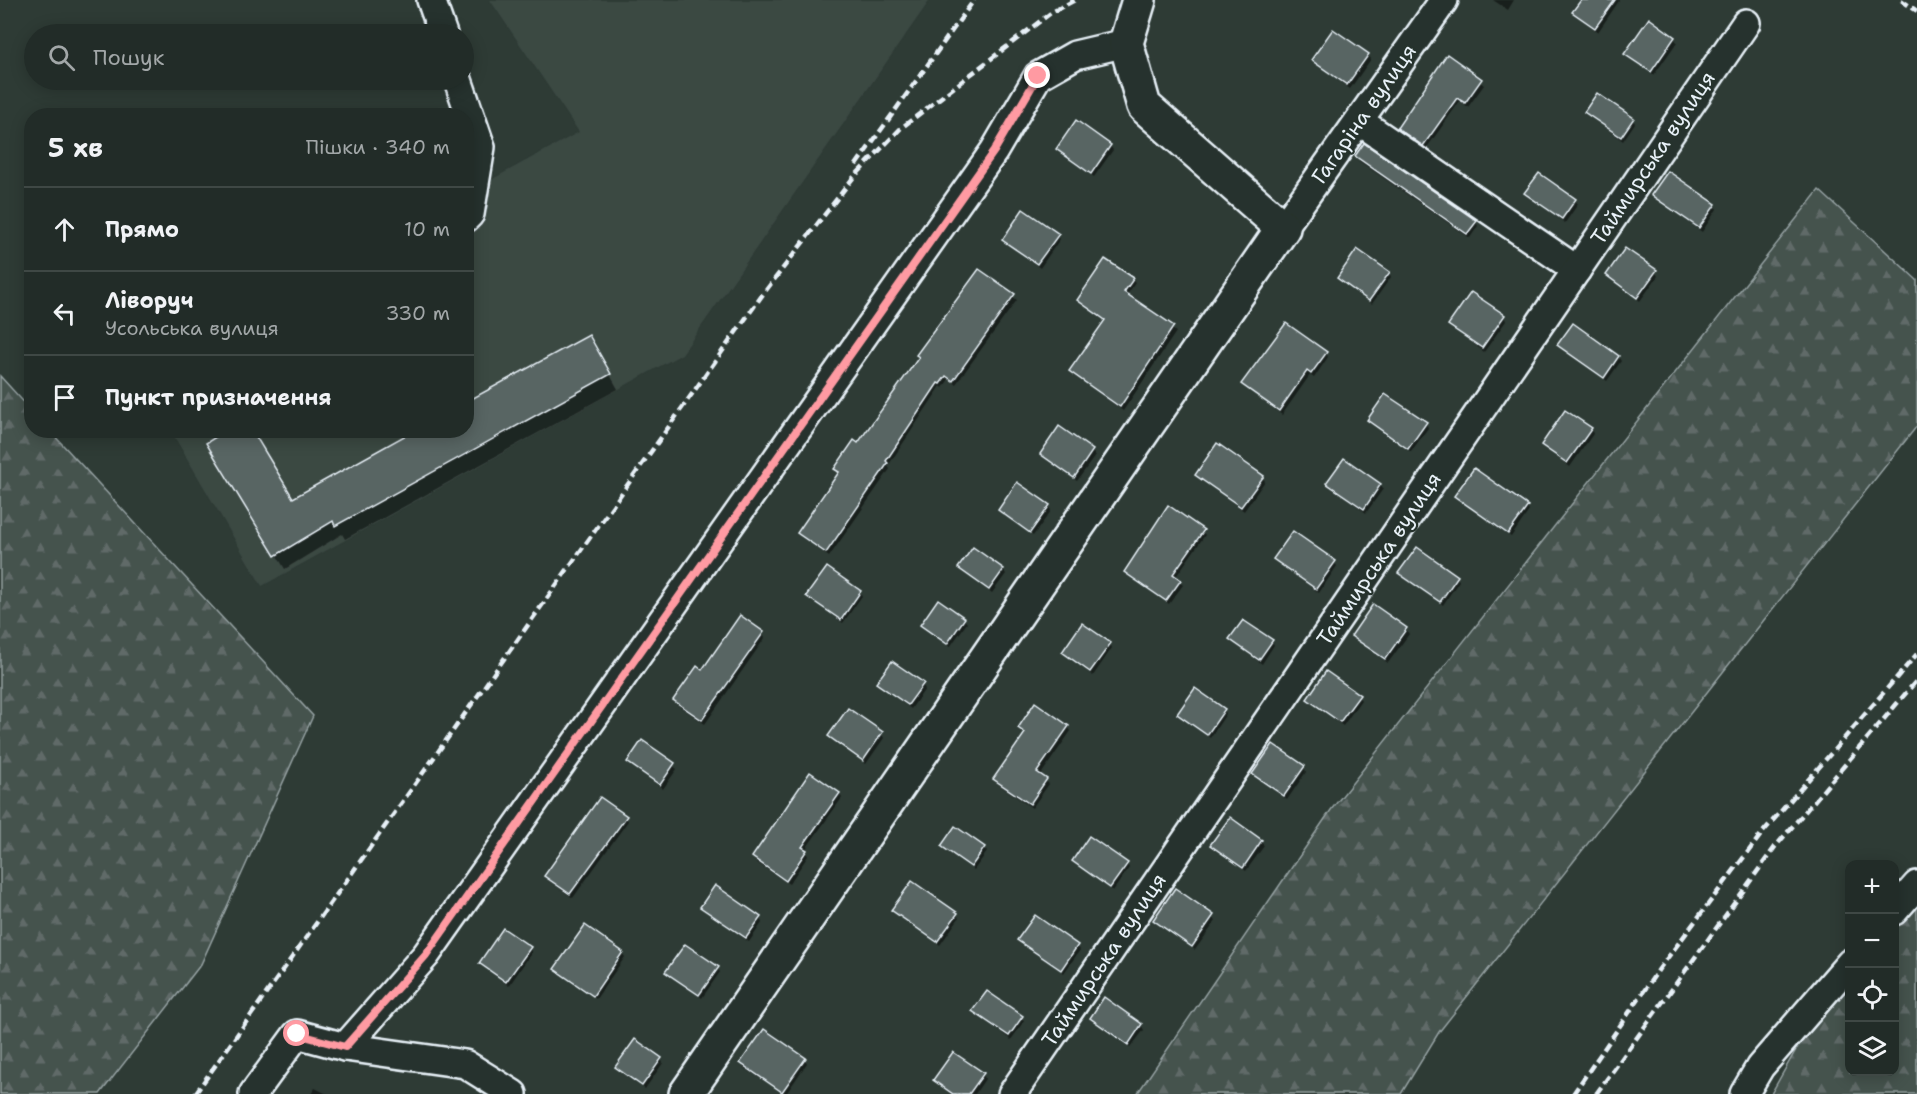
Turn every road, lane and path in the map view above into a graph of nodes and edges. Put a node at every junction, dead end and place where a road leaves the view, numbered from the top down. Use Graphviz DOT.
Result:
graph roads {
  1 [pos="431,0"];
  2 [pos="1139,0"];
  3 [pos="1444,0"];
  4 [pos="1746,23"];
  5 [pos="439,24"];
  6 [pos="1126,43"];
  7 [pos="461,90"];
  8 [pos="468,108"];
  9 [pos="1359,121"];
  10 [pos="474,127"];
  11 [pos="474,190"];
  12 [pos="1283,228"];
  13 [pos="1577,270"];
  14 [pos="1917,885"];
  15 [pos="1899,905"];
  16 [pos="1846,968"];
  17 [pos="345,1047"];
  18 [pos="253,1094"];
  19 [pos="513,1094"];
  20 [pos="686,1094"];
  21 [pos="1012,1094"];
  22 [pos="1744,1094"];
  1 -- 5 [label="street"];
  2 -- 6 [label="main road"];
  3 -- 9 [label="street, Гагаріна вулиця"];
  4 -- 13 [label="street, Таймирська вулиця"];
  6 -- 12 [label="main road"];
  6 -- 17 [label="street"];
  7 -- 8 [label="street"];
  9 -- 12 [label="street, Гагаріна вулиця"];
  9 -- 13 [label="street"];
  10 -- 11 [label="street"];
  12 -- 20 [label="main road"];
  13 -- 21 [label="street, Таймирська вулиця"];
  14 -- 15 [label="street"];
  16 -- 22 [label="street"];
  17 -- 18 [label="street"];
  17 -- 19 [label="street"];
}
